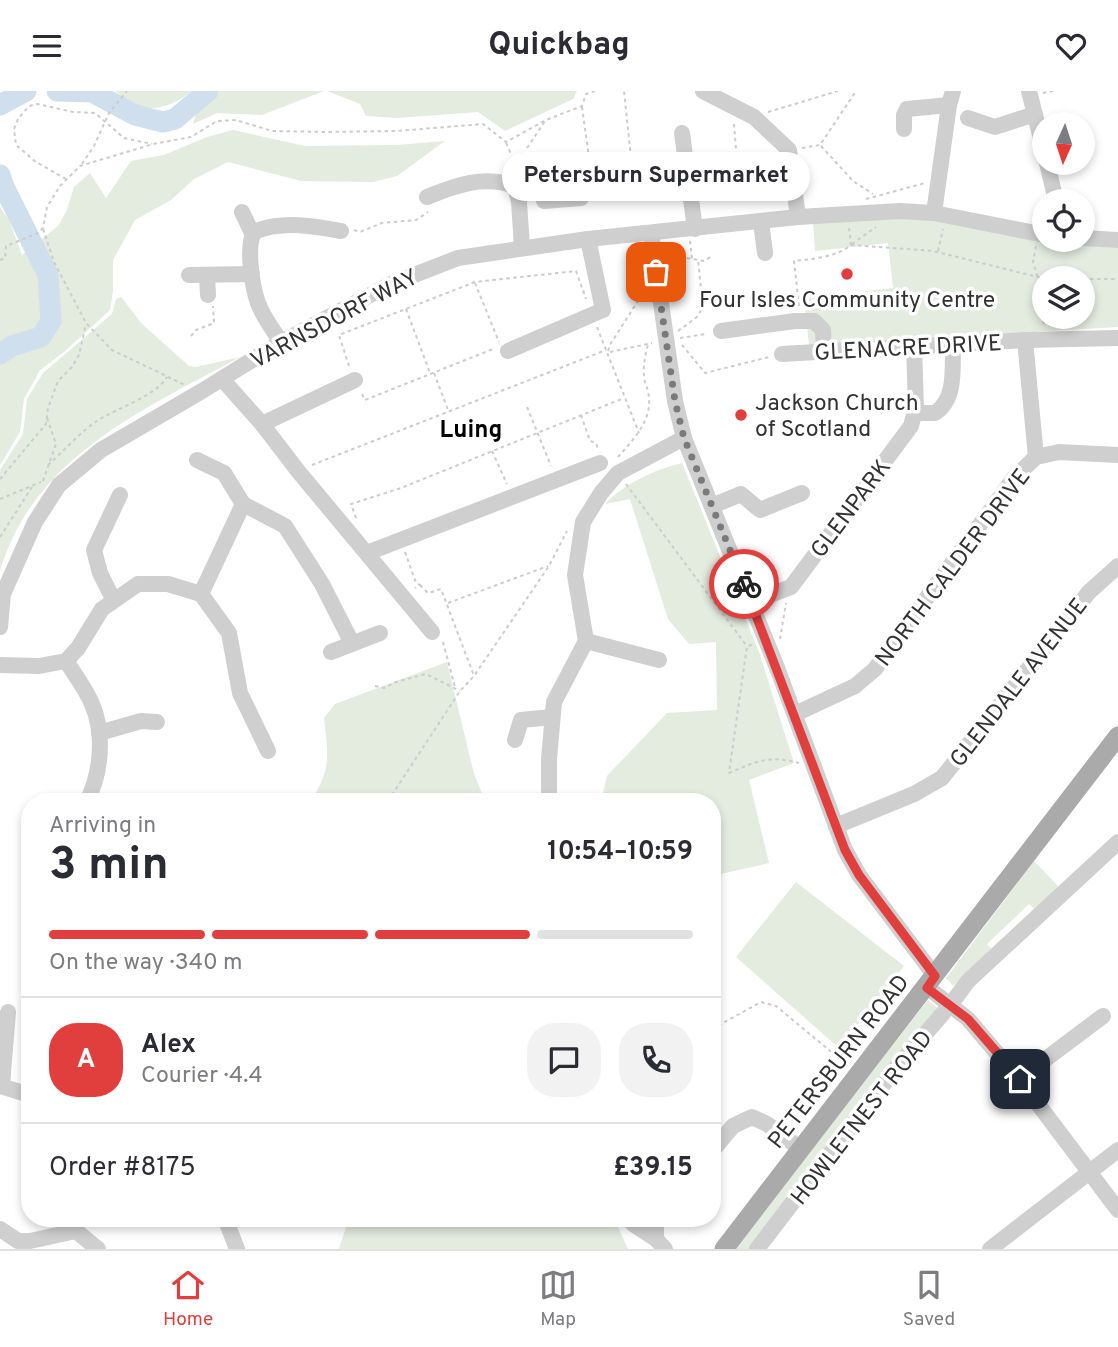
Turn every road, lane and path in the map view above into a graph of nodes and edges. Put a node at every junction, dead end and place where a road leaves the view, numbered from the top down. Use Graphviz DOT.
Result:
graph roads {
  1 [pos="127,91"];
  2 [pos="135,91"];
  3 [pos="594,91"];
  4 [pos="624,91"];
  5 [pos="703,91"];
  6 [pos="838,91"];
  7 [pos="1029,91"];
  8 [pos="951,98"];
  9 [pos="582,106"];
  10 [pos="1034,112"];
  11 [pos="1032,115"];
  12 [pos="754,117"];
  13 [pos="968,118"];
  14 [pos="546,120"];
  15 [pos="106,123"];
  16 [pos="904,129"];
  17 [pos="682,133"];
  18 [pos="153,144"];
  19 [pos="820,145"];
  20 [pos="526,150"];
  21 [pos="80,166"];
  22 [pos="66,180"];
  23 [pos="938,180"];
  24 [pos="515,186"];
  25 [pos="874,195"];
  26 [pos="427,197"];
  27 [pos="581,198"];
  28 [pos="863,200"];
  29 [pos="243,212"];
  30 [pos="934,213"];
  31 [pos="846,214"];
  32 [pos="798,217"];
  33 [pos="761,222"];
  34 [pos="880,224"];
  35 [pos="43,228"];
  36 [pos="943,228"];
  37 [pos="692,229"];
  38 [pos="341,231"];
  39 [pos="651,233"];
  40 [pos="1032,233"];
  41 [pos="253,235"];
  42 [pos="588,239"];
  43 [pos="1095,239"];
  44 [pos="1118,240"];
  45 [pos="851,245"];
  46 [pos="522,247"];
  47 [pos="765,253"];
  48 [pos="938,253"];
  49 [pos="692,259"];
  50 [pos="0,260"];
  51 [pos="698,260"];
  52 [pos="252,274"];
  53 [pos="189,275"];
  54 [pos="207,275"];
  55 [pos="1032,276"];
  56 [pos="1095,279"];
  57 [pos="1118,279"];
  58 [pos="475,282"];
  59 [pos="208,295"];
  60 [pos="406,309"];
  61 [pos="592,315"];
  62 [pos="801,321"];
  63 [pos="86,323"];
  64 [pos="1046,329"];
  65 [pos="721,331"];
  66 [pos="191,336"];
  67 [pos="1118,338"];
  68 [pos="677,339"];
  69 [pos="1049,339"];
  70 [pos="1025,340"];
  71 [pos="281,342"];
  72 [pos="657,342"];
  73 [pos="648,344"];
  74 [pos="953,344"];
  75 [pos="914,346"];
  76 [pos="504,348"];
  77 [pos="607,351"];
  78 [pos="824,352"];
  79 [pos="782,354"];
  80 [pos="432,373"];
  81 [pos="168,376"];
  82 [pos="222,379"];
  83 [pos="355,380"];
  84 [pos="202,391"];
  85 [pos="625,398"];
  86 [pos="527,407"];
  87 [pos="449,411"];
  88 [pos="914,413"];
  89 [pos="580,414"];
  90 [pos="47,418"];
  91 [pos="262,424"];
  92 [pos="538,432"];
  93 [pos="639,433"];
  94 [pos="684,438"];
  95 [pos="491,450"];
  96 [pos="1118,455"];
  97 [pos="1036,457"];
  98 [pos="600,458"];
  99 [pos="197,460"];
  100 [pos="48,465"];
  101 [pos="298,471"];
  102 [pos="618,473"];
  103 [pos="0,479"];
  104 [pos="557,480"];
  105 [pos="43,481"];
  106 [pos="33,485"];
  107 [pos="59,485"];
  108 [pos="802,493"];
  109 [pos="120,495"];
  110 [pos="513,497"];
  111 [pos="0,499"];
  112 [pos="243,503"];
  113 [pos="712,506"];
  114 [pos="572,522"];
  115 [pos="343,524"];
  116 [pos="0,537"];
  117 [pos="401,540"];
  118 [pos="367,553"];
  119 [pos="549,566"];
  120 [pos="1118,566"];
  121 [pos="420,585"];
  122 [pos="792,586"];
  123 [pos="201,594"];
  124 [pos="402,596"];
  125 [pos="113,599"];
  126 [pos="751,603"];
  127 [pos="447,604"];
  128 [pos="0,627"];
  129 [pos="432,632"];
  130 [pos="380,633"];
  131 [pos="586,641"];
  132 [pos="774,641"];
  133 [pos="352,643"];
  134 [pos="747,646"];
  135 [pos="331,652"];
  136 [pos="659,660"];
  137 [pos="66,661"];
  138 [pos="0,665"];
  139 [pos="474,676"];
  140 [pos="375,686"];
  141 [pos="455,688"];
  142 [pos="460,691"];
  143 [pos="795,714"];
  144 [pos="552,717"];
  145 [pos="156,722"];
  146 [pos="99,733"];
  147 [pos="1118,736"];
  148 [pos="515,740"];
  149 [pos="268,751"];
  150 [pos="814,767"];
  151 [pos="91,793"];
  152 [pos="393,793"];
  153 [pos="549,793"];
  154 [pos="836,826"];
  155 [pos="1118,842"];
  156 [pos="931,982"];
  157 [pos="951,1005"];
  158 [pos="8,1013"];
  159 [pos="1103,1016"];
  160 [pos="721,1024"];
  161 [pos="859,1074"];
  162 [pos="1020,1079"];
  163 [pos="1,1086"];
  164 [pos="21,1092"];
  165 [pos="721,1140"];
  166 [pos="801,1149"];
  167 [pos="1118,1150"];
  168 [pos="1090,1171"];
  169 [pos="1118,1210"];
  170 [pos="68,1227"];
  171 [pos="76,1227"];
  172 [pos="230,1227"];
  173 [pos="637,1227"];
  174 [pos="0,1229"];
  175 [pos="660,1244"];
  176 [pos="98,1249"];
  177 [pos="237,1249"];
  178 [pos="724,1249"];
  179 [pos="757,1249"];
  180 [pos="990,1249"];
  1 -- 2 [label="path"];
  1 -- 15 [label="path"];
  3 -- 9 [label="path"];
  4 -- 9 [label="path"];
  5 -- 12 [label="street"];
  6 -- 12 [label="path"];
  7 -- 10 [label="street"];
  8 -- 16 [label="street"];
  8 -- 23 [label="street"];
  9 -- 14 [label="path"];
  11 -- 13 [label="street"];
  12 -- 32 [label="street"];
  14 -- 18 [label="path"];
  14 -- 20 [label="path"];
  15 -- 18 [label="path"];
  15 -- 21 [label="path"];
  15 -- 22 [label="path"];
  17 -- 37 [label="street"];
  18 -- 21 [label="path"];
  19 -- 25 [label="path"];
  21 -- 22 [label="path"];
  22 -- 35 [label="path"];
  23 -- 25 [label="path"];
  23 -- 30 [label="street"];
  24 -- 26 [label="street"];
  24 -- 27 [label="street"];
  24 -- 46 [label="street"];
  25 -- 28 [label="path"];
  26 -- 38 [label="path"];
  29 -- 41 [label="street"];
  30 -- 31 [label="street, VARNSDORF WAY"];
  30 -- 40 [label="street, VARNSDORF WAY"];
  31 -- 32 [label="street, VARNSDORF WAY"];
  31 -- 45 [label="path"];
  32 -- 33 [label="street, VARNSDORF WAY"];
  33 -- 37 [label="street, VARNSDORF WAY"];
  33 -- 47 [label="street"];
  34 -- 45 [label="path"];
  35 -- 50 [label="path"];
  35 -- 63 [label="path"];
  36 -- 48 [label="path"];
  37 -- 39 [label="street, VARNSDORF WAY"];
  37 -- 49 [label="path"];
  38 -- 41 [label="street"];
  39 -- 42 [label="street, VARNSDORF WAY"];
  39 -- 94 [label="street"];
  41 -- 52 [label="street"];
  42 -- 46 [label="street, VARNSDORF WAY"];
  42 -- 61 [label="street"];
  43 -- 44 [label="street"];
  45 -- 48 [label="path"];
  45 -- 62 [label="path"];
  46 -- 71 [label="street, VARNSDORF WAY"];
  48 -- 55 [label="path"];
  51 -- 68 [label="path"];
  52 -- 54 [label="street"];
  52 -- 71 [label="street"];
  53 -- 54 [label="street"];
  54 -- 59 [label="street"];
  56 -- 57 [label="path"];
  58 -- 60 [label="path"];
  58 -- 61 [label="path"];
  58 -- 76 [label="path"];
  59 -- 66 [label="path"];
  60 -- 80 [label="path"];
  60 -- 83 [label="path"];
  61 -- 76 [label="street"];
  61 -- 77 [label="path"];
  62 -- 65 [label="street"];
  62 -- 78 [label="street"];
  63 -- 81 [label="path"];
  63 -- 90 [label="path"];
  64 -- 69 [label="path"];
  65 -- 68 [label="path"];
  67 -- 69 [label="street, GLENACRE DRIVE"];
  68 -- 79 [label="path"];
  69 -- 70 [label="street, GLENACRE DRIVE"];
  70 -- 74 [label="street, GLENACRE DRIVE"];
  70 -- 97 [label="street"];
  71 -- 82 [label="street, VARNSDORF WAY"];
  72 -- 73 [label="path"];
  73 -- 77 [label="path"];
  73 -- 93 [label="path"];
  74 -- 75 [label="street, GLENACRE DRIVE"];
  74 -- 88 [label="street"];
  75 -- 78 [label="street, GLENACRE DRIVE"];
  75 -- 88 [label="street, GLENPARK"];
  76 -- 80 [label="path"];
  77 -- 85 [label="path"];
  77 -- 87 [label="path"];
  78 -- 79 [label="street, GLENACRE DRIVE"];
  80 -- 83 [label="path"];
  80 -- 87 [label="path"];
  81 -- 84 [label="path"];
  81 -- 100 [label="path"];
  82 -- 84 [label="street, VARNSDORF WAY"];
  82 -- 91 [label="street"];
  83 -- 91 [label="street"];
  84 -- 107 [label="street, VARNSDORF WAY"];
  85 -- 89 [label="path"];
  85 -- 93 [label="path"];
  86 -- 92 [label="path"];
  87 -- 101 [label="path"];
  88 -- 122 [label="street, GLENPARK"];
  89 -- 92 [label="path"];
  89 -- 98 [label="path"];
  90 -- 100 [label="path"];
  90 -- 103 [label="path"];
  91 -- 101 [label="street"];
  92 -- 95 [label="path"];
  92 -- 104 [label="path"];
  93 -- 102 [label="path"];
  94 -- 102 [label="street"];
  94 -- 113 [label="street"];
  95 -- 110 [label="path"];
  95 -- 115 [label="path"];
  96 -- 97 [label="street, NORTH CALDER DRIVE"];
  97 -- 143 [label="street, NORTH CALDER DRIVE"];
  98 -- 104 [label="street"];
  99 -- 112 [label="street"];
  100 -- 105 [label="path"];
  101 -- 115 [label="street"];
  102 -- 131 [label="street"];
  102 -- 134 [label="path"];
  104 -- 110 [label="street"];
  105 -- 106 [label="path"];
  105 -- 107 [label="path"];
  106 -- 111 [label="path"];
  106 -- 116 [label="path"];
  107 -- 128 [label="street, VARNSDORF WAY"];
  108 -- 113 [label="street"];
  109 -- 125 [label="street"];
  110 -- 117 [label="street"];
  112 -- 123 [label="street"];
  112 -- 133 [label="street"];
  113 -- 126 [label="street"];
  114 -- 119 [label="path"];
  115 -- 118 [label="street"];
  117 -- 118 [label="street"];
  117 -- 121 [label="path"];
  118 -- 124 [label="street"];
  119 -- 127 [label="path"];
  119 -- 139 [label="path"];
  120 -- 154 [label="street, GLENDALE AVENUE"];
  121 -- 124 [label="path"];
  121 -- 127 [label="path"];
  122 -- 126 [label="street"];
  122 -- 132 [label="path"];
  123 -- 125 [label="street"];
  123 -- 149 [label="street"];
  124 -- 129 [label="street"];
  125 -- 137 [label="street"];
  126 -- 132 [label="street"];
  127 -- 139 [label="path"];
  129 -- 141 [label="path"];
  130 -- 133 [label="street"];
  131 -- 136 [label="street"];
  131 -- 144 [label="street"];
  132 -- 134 [label="path"];
  132 -- 143 [label="street"];
  133 -- 135 [label="street"];
  134 -- 150 [label="path"];
  137 -- 138 [label="street"];
  137 -- 146 [label="street"];
  139 -- 142 [label="path"];
  140 -- 141 [label="path"];
  141 -- 142 [label="path"];
  142 -- 152 [label="path"];
  143 -- 150 [label="street"];
  144 -- 148 [label="street"];
  144 -- 153 [label="street"];
  145 -- 146 [label="street"];
  146 -- 151 [label="street"];
  147 -- 156 [label="main road, PETERSBURN ROAD"];
  150 -- 154 [label="street"];
  154 -- 156 [label="street"];
  155 -- 157 [label="street, HOWLETNEST ROAD"];
  156 -- 157 [label="street"];
  156 -- 161 [label="main road, PETERSBURN ROAD"];
  157 -- 162 [label="street"];
  157 -- 179 [label="street, HOWLETNEST ROAD"];
  158 -- 163 [label="street"];
  159 -- 162 [label="street"];
  160 -- 161 [label="path"];
  161 -- 166 [label="main road, PETERSBURN ROAD"];
  162 -- 168 [label="street"];
  163 -- 164 [label="street"];
  165 -- 166 [label="street"];
  166 -- 178 [label="main road, PETERSBURN ROAD"];
  167 -- 168 [label="street"];
  168 -- 169 [label="street"];
  168 -- 180 [label="street"];
  170 -- 174 [label="street"];
  171 -- 176 [label="street"];
  172 -- 177 [label="street"];
  173 -- 175 [label="street"];
}
